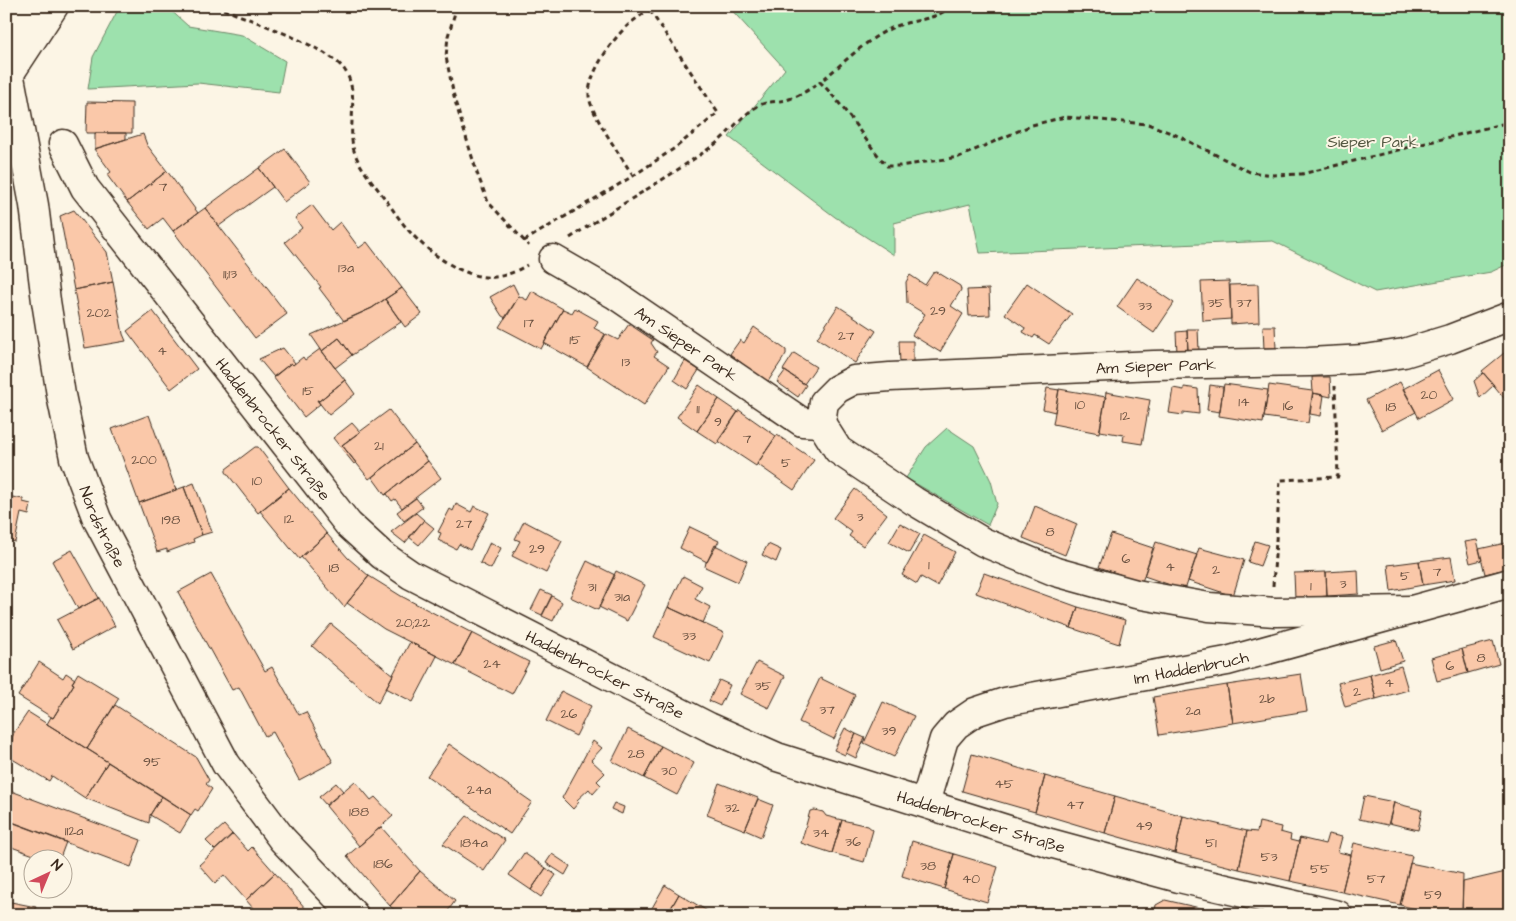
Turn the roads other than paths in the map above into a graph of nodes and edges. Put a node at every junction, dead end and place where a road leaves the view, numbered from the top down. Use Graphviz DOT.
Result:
graph roads {
  1 [pos="24,6"];
  2 [pos="54,6"];
  3 [pos="8,73"];
  4 [pos="6,106"];
  5 [pos="63,144"];
  6 [pos="549,257"];
  7 [pos="1510,316"];
  8 [pos="820,423"];
  9 [pos="1510,583"];
  10 [pos="1413,610"];
  11 [pos="925,803"];
  12 [pos="354,915"];
  13 [pos="1338,915"];
  1 -- 3 [label="street"];
  2 -- 3 [label="street"];
  3 -- 4 [label="street"];
  3 -- 12 [label="street, Nordstraße"];
  5 -- 11 [label="street, Haddenbrocker Straße"];
  6 -- 8 [label="street, Am Sieper Park"];
  7 -- 8 [label="street, Am Sieper Park"];
  8 -- 10 [label="street"];
  9 -- 10 [label="street, Im Haddenbruch"];
  10 -- 11 [label="street, Im Haddenbruch"];
  11 -- 13 [label="street, Haddenbrocker Straße"];
}
